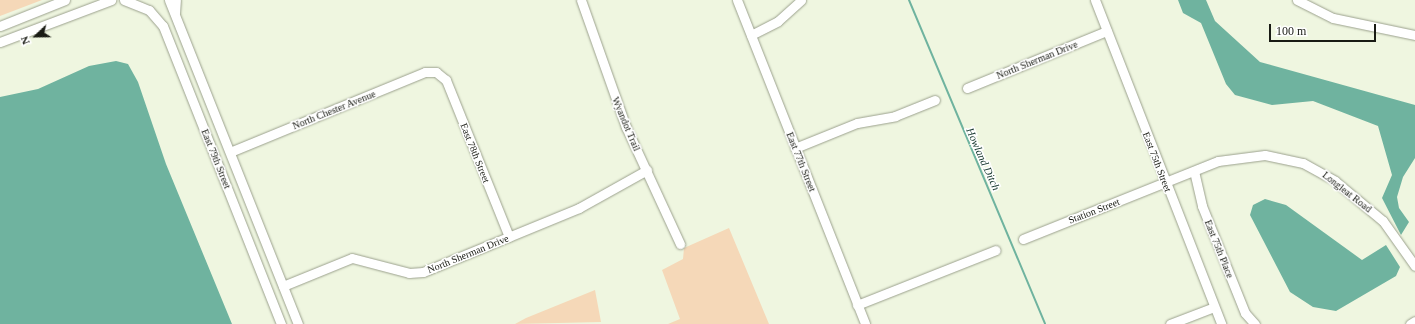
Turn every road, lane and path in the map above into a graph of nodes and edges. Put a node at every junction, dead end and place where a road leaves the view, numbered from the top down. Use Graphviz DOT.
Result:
graph roads {
  1 [pos="65,0"];
  2 [pos="111,0"];
  3 [pos="124,0"];
  4 [pos="169,0"];
  5 [pos="176,0"];
  6 [pos="581,0"];
  7 [pos="737,0"];
  8 [pos="801,0"];
  9 [pos="1095,0"];
  10 [pos="1297,0"];
  11 [pos="175,13"];
  12 [pos="0,26"];
  13 [pos="1107,31"];
  14 [pos="751,35"];
  15 [pos="1415,35"];
  16 [pos="0,42"];
  17 [pos="438,73"];
  18 [pos="967,88"];
  19 [pos="935,100"];
  20 [pos="795,148"];
  21 [pos="230,152"];
  22 [pos="647,170"];
  23 [pos="1194,170"];
  24 [pos="1166,183"];
  25 [pos="509,237"];
  26 [pos="1023,239"];
  27 [pos="680,244"];
  28 [pos="996,250"];
  29 [pos="1415,266"];
  30 [pos="283,286"];
  31 [pos="858,306"];
  32 [pos="1214,307"];
  33 [pos="1415,321"];
  34 [pos="281,324"];
  35 [pos="298,324"];
  36 [pos="865,324"];
  37 [pos="1170,324"];
  38 [pos="1221,324"];
  39 [pos="1255,324"];
  40 [pos="1410,324"];
  1 -- 12 [label="street"];
  2 -- 16 [label="street"];
  3 -- 34 [label="street, East 79th Street"];
  4 -- 11 [label="street, East 79th Street"];
  5 -- 11 [label="street, East 79th Street"];
  6 -- 22 [label="street, Wyandot Trail"];
  7 -- 14 [label="street, East 77th Street"];
  8 -- 14 [label="street"];
  9 -- 13 [label="street, East 75th Street"];
  10 -- 15 [label="street"];
  11 -- 21 [label="street, East 79th Street"];
  13 -- 18 [label="street, North Sherman Drive"];
  13 -- 24 [label="street, East 75th Street"];
  14 -- 20 [label="street, East 77th Street"];
  17 -- 21 [label="street, North Chester Avenue"];
  17 -- 25 [label="street, East 78th Street"];
  19 -- 20 [label="street"];
  20 -- 31 [label="street, East 77th Street"];
  21 -- 30 [label="street, East 79th Street"];
  22 -- 25 [label="street, North Sherman Drive"];
  22 -- 27 [label="street, Wyandot Trail"];
  23 -- 24 [label="street, Longleat Road"];
  23 -- 29 [label="street, Longleat Road"];
  23 -- 39 [label="street, East 75th Place"];
  24 -- 26 [label="street, Station Street"];
  24 -- 32 [label="street, East 75th Street"];
  25 -- 30 [label="street, North Sherman Drive"];
  28 -- 31 [label="street"];
  30 -- 35 [label="street, East 79th Street"];
  31 -- 36 [label="street, East 77th Street"];
  32 -- 37 [label="street"];
  32 -- 38 [label="street, East 75th Street"];
  33 -- 40 [label="street"];
}
